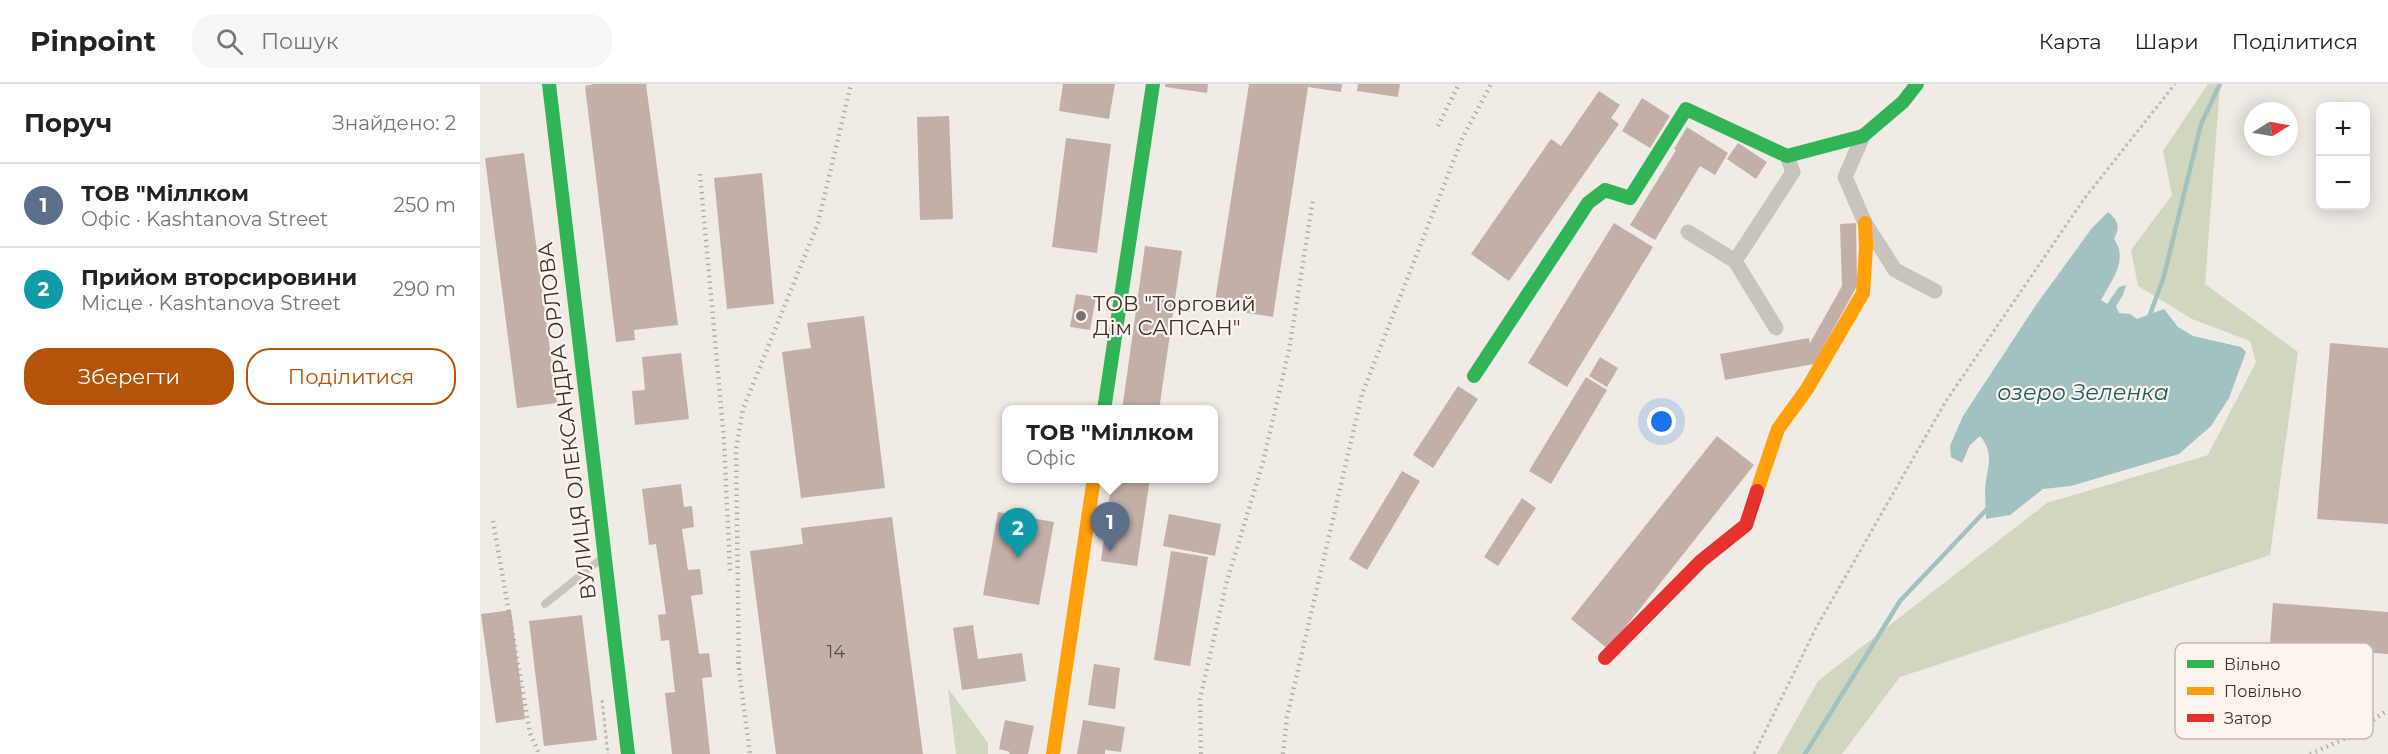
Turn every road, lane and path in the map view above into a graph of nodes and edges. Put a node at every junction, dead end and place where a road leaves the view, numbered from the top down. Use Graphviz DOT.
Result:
graph roads {
  1 [pos="549,84"];
  2 [pos="1152,84"];
  3 [pos="1917,84"];
  4 [pos="2175,84"];
  5 [pos="1863,136"];
  6 [pos="1787,156"];
  7 [pos="1865,223"];
  8 [pos="1688,232"];
  9 [pos="1735,261"];
  10 [pos="1935,291"];
  11 [pos="1776,328"];
  12 [pos="1474,376"];
  13 [pos="1105,405"];
  14 [pos="1093,483"];
  15 [pos="604,556"];
  16 [pos="545,604"];
  17 [pos="1605,658"];
  18 [pos="627,754"];
  19 [pos="1053,754"];
  20 [pos="1754,754"];
  1 -- 15 [label="street, ВУЛИЦЯ ОЛЕКСАНДРА ОРЛОВА"];
  2 -- 13 [label="street"];
  3 -- 5 [label="street"];
  4 -- 20 [label="path"];
  5 -- 6 [label="street"];
  5 -- 7 [label="street"];
  6 -- 9 [label="street"];
  6 -- 12 [label="street"];
  7 -- 10 [label="street"];
  7 -- 17 [label="street"];
  8 -- 9 [label="street"];
  9 -- 11 [label="street"];
  14 -- 19 [label="street"];
  15 -- 16 [label="lane"];
  15 -- 18 [label="street, ВУЛИЦЯ ОЛЕКСАНДРА ОРЛОВА"];
}
